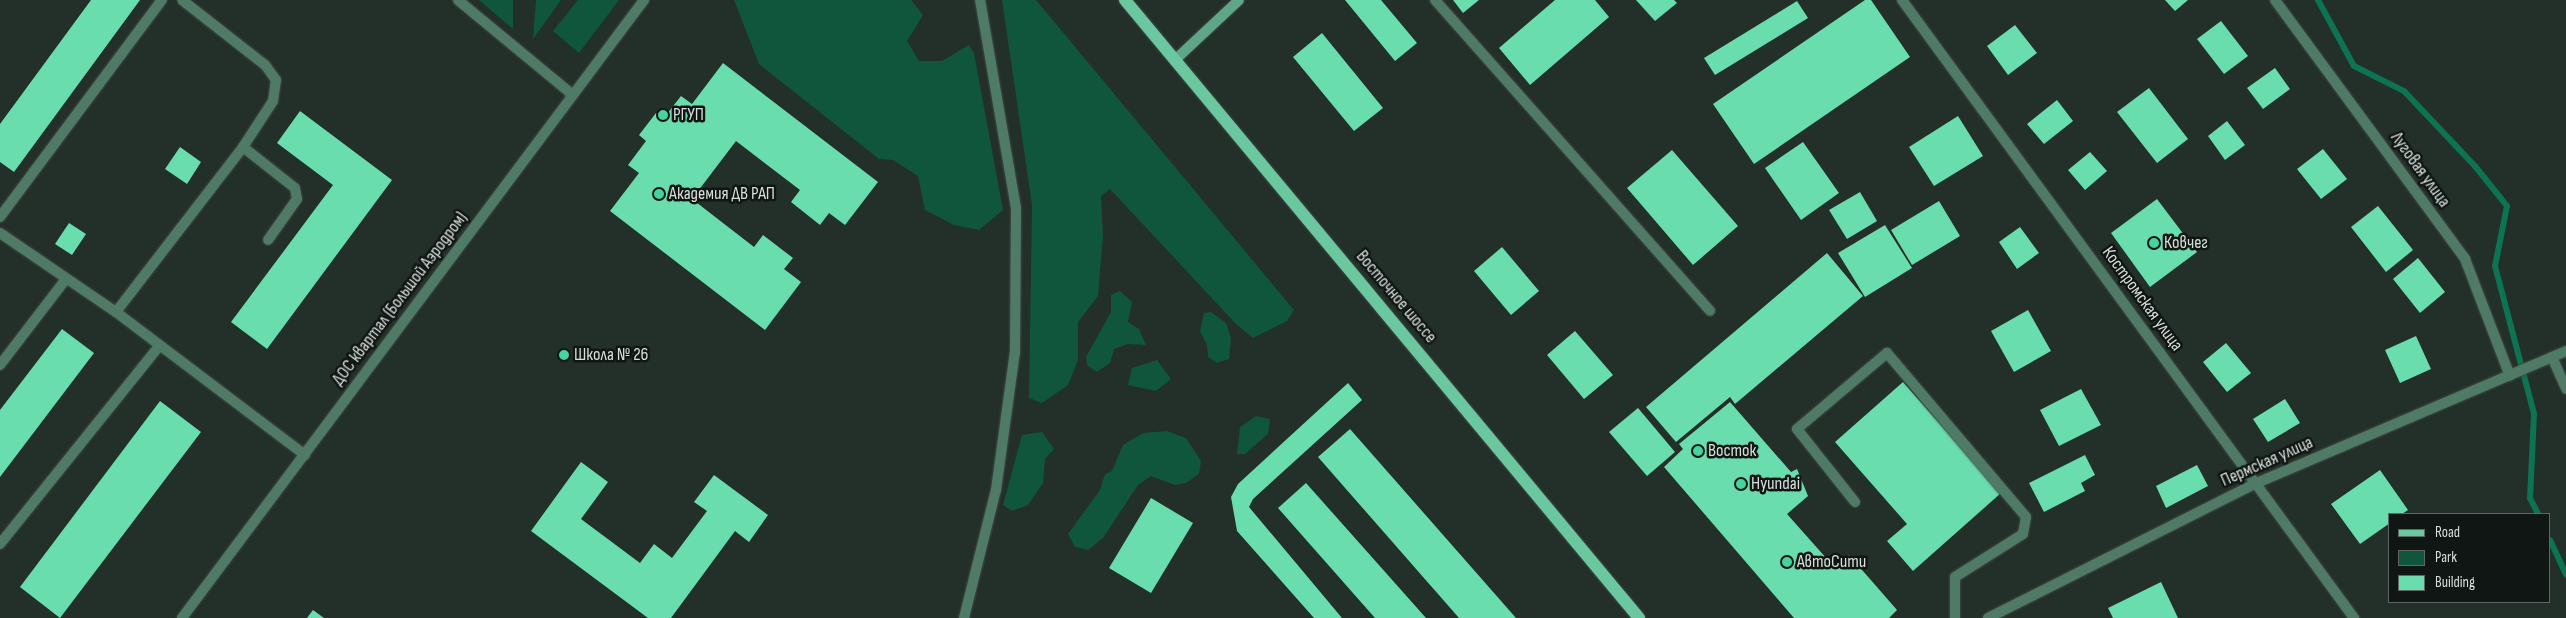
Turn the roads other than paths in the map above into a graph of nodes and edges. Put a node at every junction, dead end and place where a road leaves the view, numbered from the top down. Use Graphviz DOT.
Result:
graph roads {
  1 [pos="162,0"];
  2 [pos="182,0"];
  3 [pos="458,0"];
  4 [pos="644,0"];
  5 [pos="980,0"];
  6 [pos="1125,0"];
  7 [pos="1239,0"];
  8 [pos="1435,0"];
  9 [pos="1902,0"];
  10 [pos="2275,0"];
  11 [pos="1176,59"];
  12 [pos="573,95"];
  13 [pos="243,147"];
  14 [pos="0,217"];
  15 [pos="0,233"];
  16 [pos="268,240"];
  17 [pos="66,279"];
  18 [pos="1710,311"];
  19 [pos="116,312"];
  20 [pos="160,344"];
  21 [pos="2566,351"];
  22 [pos="2552,358"];
  23 [pos="0,365"];
  24 [pos="2510,376"];
  25 [pos="2566,389"];
  26 [pos="305,455"];
  27 [pos="2257,483"];
  28 [pos="1855,502"];
  29 [pos="0,544"];
  30 [pos="182,618"];
  31 [pos="964,618"];
  32 [pos="1639,618"];
  33 [pos="1954,618"];
  34 [pos="1988,618"];
  35 [pos="2354,618"];
  1 -- 14 [label="street"];
  2 -- 13 [label="street"];
  3 -- 12 [label="street"];
  4 -- 12 [label="street, ДОС квартал (Большой Аэродром)"];
  5 -- 31 [label="street"];
  6 -- 11 [label="main road, Восточное шоссе"];
  7 -- 11 [label="street"];
  8 -- 18 [label="street"];
  9 -- 27 [label="street, Костромская улица"];
  10 -- 24 [label="street, Луговая улица"];
  11 -- 32 [label="main road, Восточное шоссе"];
  12 -- 26 [label="street, ДОС квартал (Большой Аэродром)"];
  13 -- 16 [label="street"];
  13 -- 19 [label="street"];
  15 -- 17 [label="street"];
  17 -- 19 [label="street"];
  17 -- 23 [label="street"];
  19 -- 20 [label="street"];
  20 -- 26 [label="street"];
  20 -- 29 [label="street"];
  21 -- 22 [label="street, Пермская улица"];
  22 -- 24 [label="street, Пермская улица"];
  22 -- 25 [label="street"];
  24 -- 27 [label="street, Пермская улица"];
  26 -- 30 [label="street, ДОС квартал (Большой Аэродром)"];
  27 -- 34 [label="street, Пермская улица"];
  27 -- 35 [label="street, Костромская улица"];
  28 -- 33 [label="street"];
}
